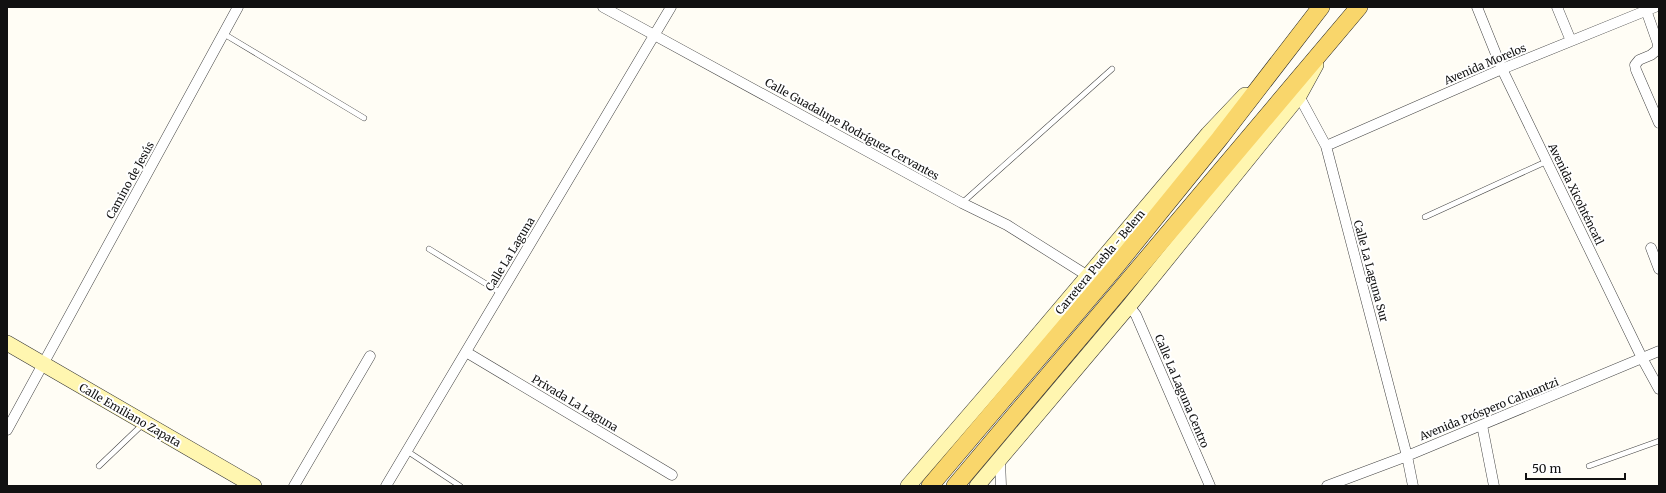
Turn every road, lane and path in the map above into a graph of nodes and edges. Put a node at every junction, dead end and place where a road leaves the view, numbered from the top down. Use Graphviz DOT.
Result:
graph roads {
  1 [pos="238,7"];
  2 [pos="603,7"];
  3 [pos="671,7"];
  4 [pos="1321,7"];
  5 [pos="1359,7"];
  6 [pos="1477,7"];
  7 [pos="1557,7"];
  8 [pos="1650,9"];
  9 [pos="224,34"];
  10 [pos="655,35"];
  11 [pos="1296,40"];
  12 [pos="1571,41"];
  13 [pos="1324,50"];
  14 [pos="1112,69"];
  15 [pos="1502,69"];
  16 [pos="1299,96"];
  17 [pos="364,118"];
  18 [pos="1659,123"];
  19 [pos="1326,146"];
  20 [pos="1547,162"];
  21 [pos="962,203"];
  22 [pos="1425,217"];
  23 [pos="1651,248"];
  24 [pos="429,249"];
  25 [pos="1659,269"];
  26 [pos="1088,276"];
  27 [pos="501,292"];
  28 [pos="1129,306"];
  29 [pos="7,343"];
  30 [pos="466,352"];
  31 [pos="1659,352"];
  32 [pos="370,356"];
  33 [pos="1642,358"];
  34 [pos="43,365"];
  35 [pos="1659,389"];
  36 [pos="144,423"];
  37 [pos="1482,425"];
  38 [pos="7,430"];
  39 [pos="1659,441"];
  40 [pos="407,452"];
  41 [pos="1407,456"];
  42 [pos="1000,458"];
  43 [pos="99,466"];
  44 [pos="1589,466"];
  45 [pos="672,475"];
  46 [pos="252,485"];
  47 [pos="294,486"];
  48 [pos="386,486"];
  49 [pos="460,486"];
  50 [pos="908,486"];
  51 [pos="930,486"];
  52 [pos="955,486"];
  53 [pos="977,486"];
  54 [pos="1001,486"];
  55 [pos="1210,486"];
  56 [pos="1327,486"];
  57 [pos="1413,486"];
  58 [pos="1494,486"];
  1 -- 9 [label="street, Camino de Jesús"];
  2 -- 10 [label="street, Calle Guadalupe Rodríguez Cervantes"];
  3 -- 10 [label="street, Calle La Laguna"];
  4 -- 11 [label="main road, Carretera Puebla - Belem"];
  5 -- 13 [label="main road"];
  6 -- 15 [label="street, Avenida Xicohténcatl"];
  7 -- 12 [label="street"];
  8 -- 12 [label="street, Avenida Morelos"];
  8 -- 18 [label="street"];
  9 -- 17 [label="lane"];
  9 -- 34 [label="street, Camino de Jesús"];
  10 -- 21 [label="street, Calle Guadalupe Rodríguez Cervantes"];
  10 -- 27 [label="street, Calle La Laguna"];
  11 -- 26 [label="street, Carretera Puebla - Belem"];
  11 -- 51 [label="main road, Carretera Puebla - Belem"];
  12 -- 15 [label="street, Avenida Morelos"];
  13 -- 16 [label="street"];
  13 -- 52 [label="main road"];
  14 -- 21 [label="lane"];
  15 -- 19 [label="street, Avenida Morelos"];
  15 -- 20 [label="street, Avenida Xicohténcatl"];
  16 -- 19 [label="street, Calle La Laguna Sur"];
  16 -- 28 [label="street"];
  19 -- 41 [label="street, Calle La Laguna Sur"];
  20 -- 22 [label="lane"];
  20 -- 33 [label="street, Avenida Xicohténcatl"];
  21 -- 26 [label="street, Calle Guadalupe Rodríguez Cervantes"];
  23 -- 25 [label="street"];
  24 -- 27 [label="lane"];
  26 -- 50 [label="street, Carretera Puebla - Belem"];
  27 -- 30 [label="street, Calle La Laguna"];
  28 -- 42 [label="street"];
  28 -- 55 [label="street, Calle La Laguna Centro"];
  29 -- 34 [label="street, Calle Emiliano Zapata"];
  30 -- 40 [label="street, Calle La Laguna"];
  30 -- 45 [label="street, Privada La Laguna"];
  31 -- 33 [label="street, Avenida Próspero Cahuantzi"];
  32 -- 47 [label="street"];
  33 -- 35 [label="street, Avenida Xicohténcatl"];
  33 -- 37 [label="street, Avenida Próspero Cahuantzi"];
  34 -- 36 [label="street, Calle Emiliano Zapata"];
  34 -- 38 [label="street, Camino de Jesús"];
  36 -- 43 [label="lane"];
  36 -- 46 [label="street, Calle Emiliano Zapata"];
  37 -- 41 [label="street, Avenida Próspero Cahuantzi"];
  37 -- 58 [label="street"];
  39 -- 44 [label="lane"];
  40 -- 48 [label="street, Calle La Laguna"];
  40 -- 49 [label="lane"];
  41 -- 56 [label="street, Avenida Próspero Cahuantzi"];
  41 -- 57 [label="street, Calle La Laguna Sur"];
  42 -- 53 [label="street"];
  42 -- 54 [label="street"];
}
